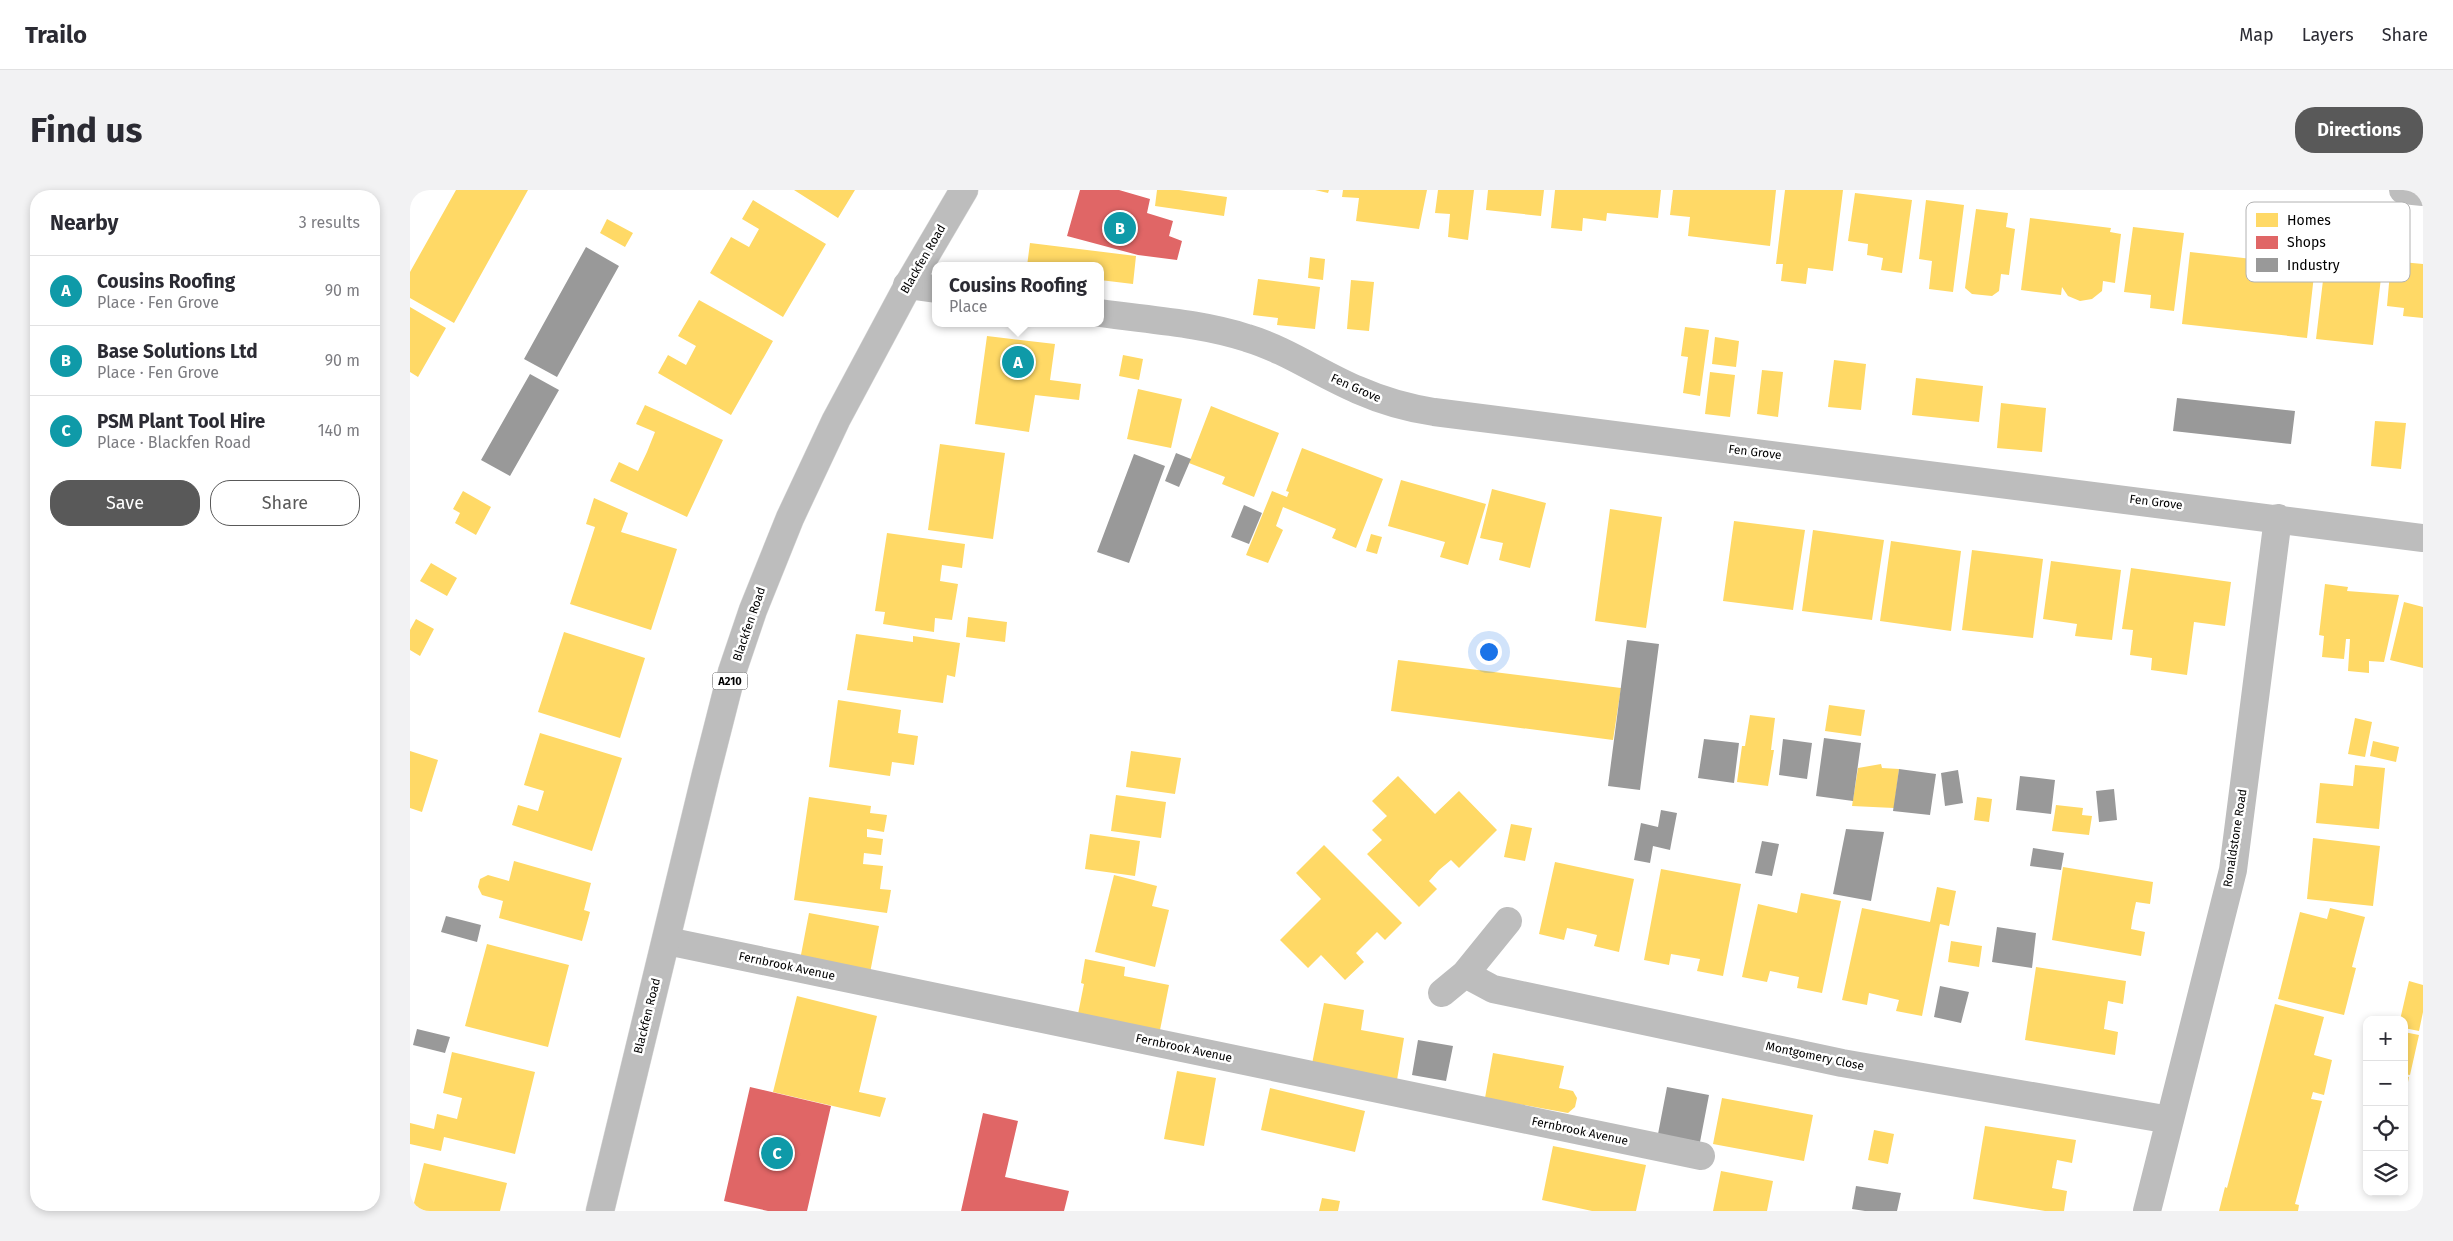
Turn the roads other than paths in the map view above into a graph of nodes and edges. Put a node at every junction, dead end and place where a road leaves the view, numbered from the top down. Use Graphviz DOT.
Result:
graph roads {
  1 [pos="964,190"];
  2 [pos="2403,190"];
  3 [pos="2423,192"];
  4 [pos="907,285"];
  5 [pos="932,289"];
  6 [pos="1104,315"];
  7 [pos="2278,518"];
  8 [pos="2423,538"];
  9 [pos="1508,921"];
  10 [pos="667,941"];
  11 [pos="1465,974"];
  12 [pos="1442,992"];
  13 [pos="2170,1120"];
  14 [pos="1701,1156"];
  15 [pos="600,1211"];
  16 [pos="2147,1211"];
  1 -- 4 [label="street, Blackfen Road / A210"];
  2 -- 3 [label="street"];
  4 -- 5 [label="street"];
  4 -- 10 [label="street, Blackfen Road / A210"];
  6 -- 7 [label="street, Fen Grove"];
  7 -- 8 [label="street, Fen Grove"];
  7 -- 13 [label="street, Ronaldstone Road"];
  9 -- 11 [label="street"];
  10 -- 14 [label="street, Fernbrook Avenue"];
  10 -- 15 [label="street, Blackfen Road / A210"];
  11 -- 12 [label="street"];
  11 -- 13 [label="street, Montgomery Close"];
  13 -- 16 [label="street, Ronaldstone Road"];
}
